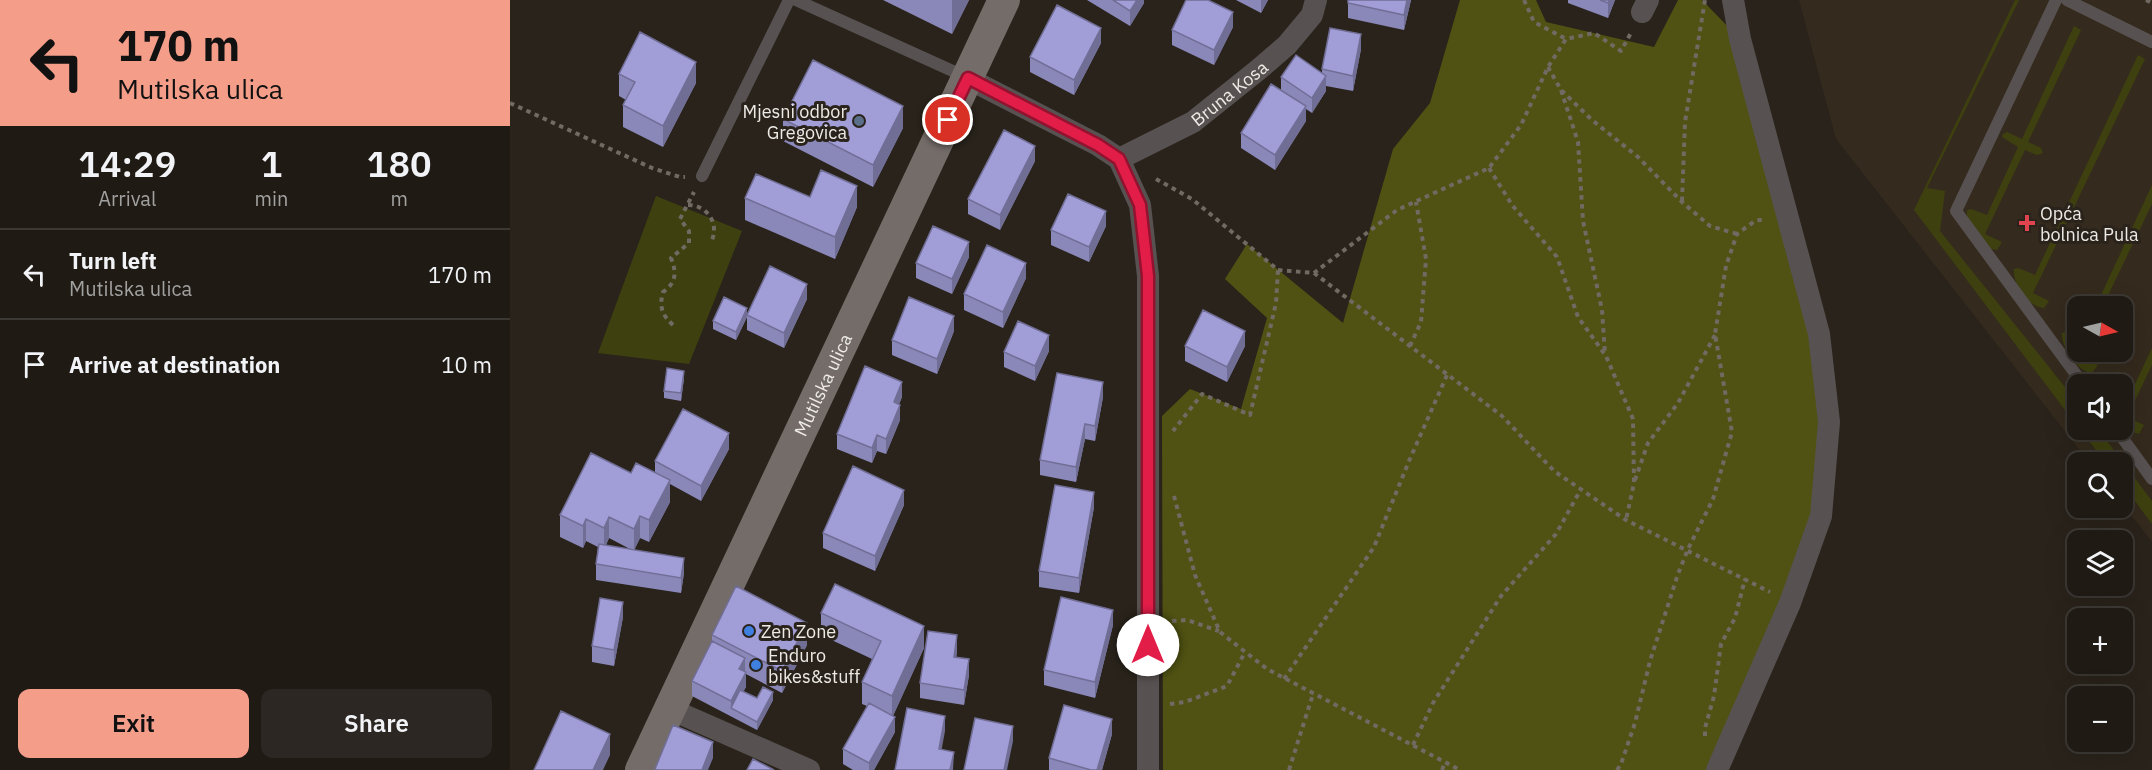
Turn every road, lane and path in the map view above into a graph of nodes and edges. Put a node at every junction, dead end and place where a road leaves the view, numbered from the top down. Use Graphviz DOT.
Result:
graph roads {
  1 [pos="789,0"];
  2 [pos="796,0"];
  3 [pos="1004,0"];
  4 [pos="1316,0"];
  5 [pos="1524,0"];
  6 [pos="1705,0"];
  7 [pos="1733,0"];
  8 [pos="2056,0"];
  9 [pos="2067,0"];
  10 [pos="2146,0"];
  11 [pos="2152,3"];
  12 [pos="1645,6"];
  13 [pos="1566,39"];
  14 [pos="2152,42"];
  15 [pos="1548,67"];
  16 [pos="968,78"];
  17 [pos="1561,90"];
  18 [pos="510,103"];
  19 [pos="1119,159"];
  20 [pos="1489,168"];
  21 [pos="702,176"];
  22 [pos="1416,202"];
  23 [pos="1682,202"];
  24 [pos="687,205"];
  25 [pos="1788,213"];
  26 [pos="1737,234"];
  27 [pos="711,242"];
  28 [pos="1278,270"];
  29 [pos="1314,273"];
  30 [pos="674,325"];
  31 [pos="1715,334"];
  32 [pos="1410,346"];
  33 [pos="1606,356"];
  34 [pos="2076,374"];
  35 [pos="1447,375"];
  36 [pos="2124,440"];
  37 [pos="1173,442"];
  38 [pos="2152,479"];
  39 [pos="1634,483"];
  40 [pos="1581,489"];
  41 [pos="1173,494"];
  42 [pos="1626,520"];
  43 [pos="1688,549"];
  44 [pos="1746,579"];
  45 [pos="1790,603"];
  46 [pos="1148,624"];
  47 [pos="1220,632"];
  48 [pos="1245,652"];
  49 [pos="1284,679"];
  50 [pos="1313,694"];
  51 [pos="1148,708"];
  52 [pos="670,709"];
  53 [pos="1413,745"];
  54 [pos="1704,746"];
  55 [pos="1445,762"];
  56 [pos="641,770"];
  57 [pos="810,770"];
  58 [pos="1148,770"];
  59 [pos="1289,770"];
  60 [pos="1442,770"];
  61 [pos="1460,770"];
  62 [pos="1617,770"];
  63 [pos="1717,770"];
  1 -- 21 [label="lane"];
  2 -- 16 [label="lane"];
  3 -- 16 [label="main road, Mutilska ulica"];
  4 -- 19 [label="street, Bruna Kosa"];
  5 -- 13 [label="path"];
  6 -- 23 [label="path"];
  7 -- 25 [label="street"];
  8 -- 34 [label="lane"];
  9 -- 14 [label="lane"];
  10 -- 11 [label="path"];
  12 -- 13 [label="path"];
  13 -- 15 [label="path"];
  15 -- 17 [label="path"];
  15 -- 20 [label="path"];
  16 -- 19 [label="street"];
  16 -- 52 [label="main road, Mutilska ulica"];
  17 -- 23 [label="path"];
  17 -- 33 [label="path"];
  18 -- 21 [label="path"];
  19 -- 28 [label="path"];
  19 -- 46 [label="street"];
  20 -- 22 [label="path"];
  20 -- 33 [label="path"];
  21 -- 24 [label="path"];
  22 -- 29 [label="path"];
  22 -- 32 [label="path"];
  23 -- 26 [label="path"];
  24 -- 27 [label="path"];
  24 -- 30 [label="path"];
  25 -- 26 [label="path"];
  25 -- 45 [label="street"];
  26 -- 31 [label="path"];
  28 -- 29 [label="path"];
  28 -- 37 [label="path"];
  29 -- 32 [label="path"];
  31 -- 39 [label="path"];
  31 -- 43 [label="path"];
  32 -- 35 [label="path"];
  33 -- 39 [label="path"];
  35 -- 40 [label="path"];
  35 -- 49 [label="path"];
  36 -- 38 [label="lane"];
  39 -- 42 [label="path"];
  40 -- 42 [label="path"];
  40 -- 53 [label="path"];
  41 -- 47 [label="path"];
  42 -- 43 [label="path"];
  43 -- 44 [label="path"];
  43 -- 62 [label="path"];
  44 -- 45 [label="path"];
  44 -- 54 [label="path"];
  45 -- 63 [label="street"];
  46 -- 47 [label="path"];
  46 -- 51 [label="street"];
  47 -- 48 [label="path"];
  48 -- 49 [label="path"];
  48 -- 51 [label="path"];
  49 -- 50 [label="path"];
  50 -- 53 [label="path"];
  50 -- 59 [label="path"];
  51 -- 58 [label="street"];
  52 -- 56 [label="main road, Mutilska ulica"];
  52 -- 57 [label="street"];
  53 -- 55 [label="path"];
  55 -- 60 [label="path"];
  55 -- 61 [label="path"];
}
